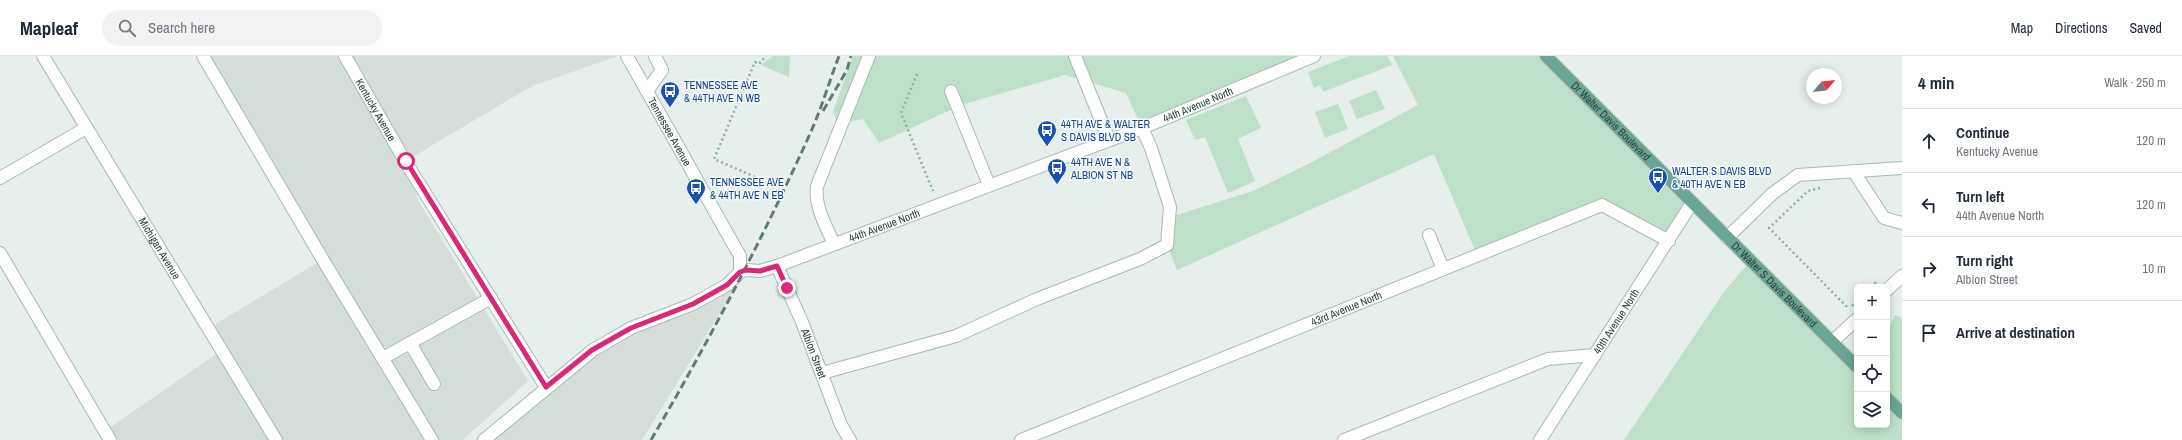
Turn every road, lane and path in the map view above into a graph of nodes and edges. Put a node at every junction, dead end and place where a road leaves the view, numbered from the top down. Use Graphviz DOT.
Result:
graph roads {
  1 [pos="44,56"];
  2 [pos="203,56"];
  3 [pos="345,56"];
  4 [pos="627,56"];
  5 [pos="655,56"];
  6 [pos="766,56"];
  7 [pos="870,56"];
  8 [pos="1075,56"];
  9 [pos="1314,56"];
  10 [pos="1546,56"];
  11 [pos="917,74"];
  12 [pos="647,91"];
  13 [pos="951,91"];
  14 [pos="86,128"];
  15 [pos="1142,128"];
  16 [pos="1109,140"];
  17 [pos="1902,168"];
  18 [pos="1854,172"];
  19 [pos="756,177"];
  20 [pos="0,178"];
  21 [pos="989,185"];
  22 [pos="1820,188"];
  23 [pos="933,191"];
  24 [pos="1692,203"];
  25 [pos="1902,223"];
  26 [pos="1429,235"];
  27 [pos="1727,238"];
  28 [pos="1668,241"];
  29 [pos="834,244"];
  30 [pos="0,253"];
  31 [pos="777,266"];
  32 [pos="1443,269"];
  33 [pos="740,272"];
  34 [pos="1902,276"];
  35 [pos="1890,287"];
  36 [pos="491,298"];
  37 [pos="1849,309"];
  38 [pos="1856,320"];
  39 [pos="1832,342"];
  40 [pos="410,343"];
  41 [pos="1595,356"];
  42 [pos="382,358"];
  43 [pos="1854,364"];
  44 [pos="822,373"];
  45 [pos="434,384"];
  46 [pos="546,387"];
  47 [pos="1890,401"];
  48 [pos="1902,413"];
  49 [pos="110,440"];
  50 [pos="276,440"];
  51 [pos="432,440"];
  52 [pos="484,440"];
  53 [pos="850,440"];
  54 [pos="1021,440"];
  55 [pos="1344,440"];
  56 [pos="1540,440"];
  1 -- 14 [label="street, Michigan Avenue"];
  2 -- 42 [label="street"];
  3 -- 36 [label="street, Kentucky Avenue"];
  4 -- 12 [label="street, Tennessee Avenue"];
  5 -- 12 [label="street"];
  6 -- 19 [label="path"];
  7 -- 29 [label="street"];
  8 -- 16 [label="street"];
  9 -- 15 [label="street, 44th Avenue North"];
  10 -- 24 [label="main road, Dr Walter Davis Boulevard"];
  11 -- 23 [label="path"];
  12 -- 33 [label="street, Tennessee Avenue"];
  13 -- 21 [label="street"];
  14 -- 20 [label="street"];
  14 -- 50 [label="street, Michigan Avenue"];
  15 -- 16 [label="street, 44th Avenue North"];
  15 -- 44 [label="street"];
  16 -- 21 [label="street, 44th Avenue North"];
  17 -- 18 [label="street"];
  18 -- 25 [label="street"];
  18 -- 27 [label="street"];
  21 -- 29 [label="street, 44th Avenue North"];
  22 -- 37 [label="path"];
  24 -- 27 [label="main road, Dr Walter S Davis Boulevard"];
  24 -- 28 [label="street, 40th Avenue North"];
  26 -- 32 [label="street"];
  27 -- 39 [label="main road, Dr Walter S Davis Boulevard"];
  28 -- 32 [label="street, 43rd Avenue North"];
  28 -- 41 [label="street, 40th Avenue North"];
  29 -- 31 [label="street, 44th Avenue North"];
  30 -- 49 [label="street"];
  31 -- 33 [label="street, 44th Avenue North"];
  31 -- 44 [label="street, Albion Street"];
  32 -- 54 [label="street, 43rd Avenue North"];
  33 -- 46 [label="street"];
  34 -- 35 [label="street"];
  36 -- 40 [label="street"];
  36 -- 46 [label="street, Kentucky Avenue"];
  38 -- 39 [label="street"];
  39 -- 43 [label="main road, Dr Walter S Davis Boulevard"];
  40 -- 42 [label="street"];
  40 -- 45 [label="street"];
  41 -- 55 [label="street"];
  41 -- 56 [label="street, 40th Avenue North"];
  42 -- 51 [label="street"];
  44 -- 53 [label="street, Albion Street"];
  46 -- 52 [label="street"];
  47 -- 48 [label="main road"];
}
